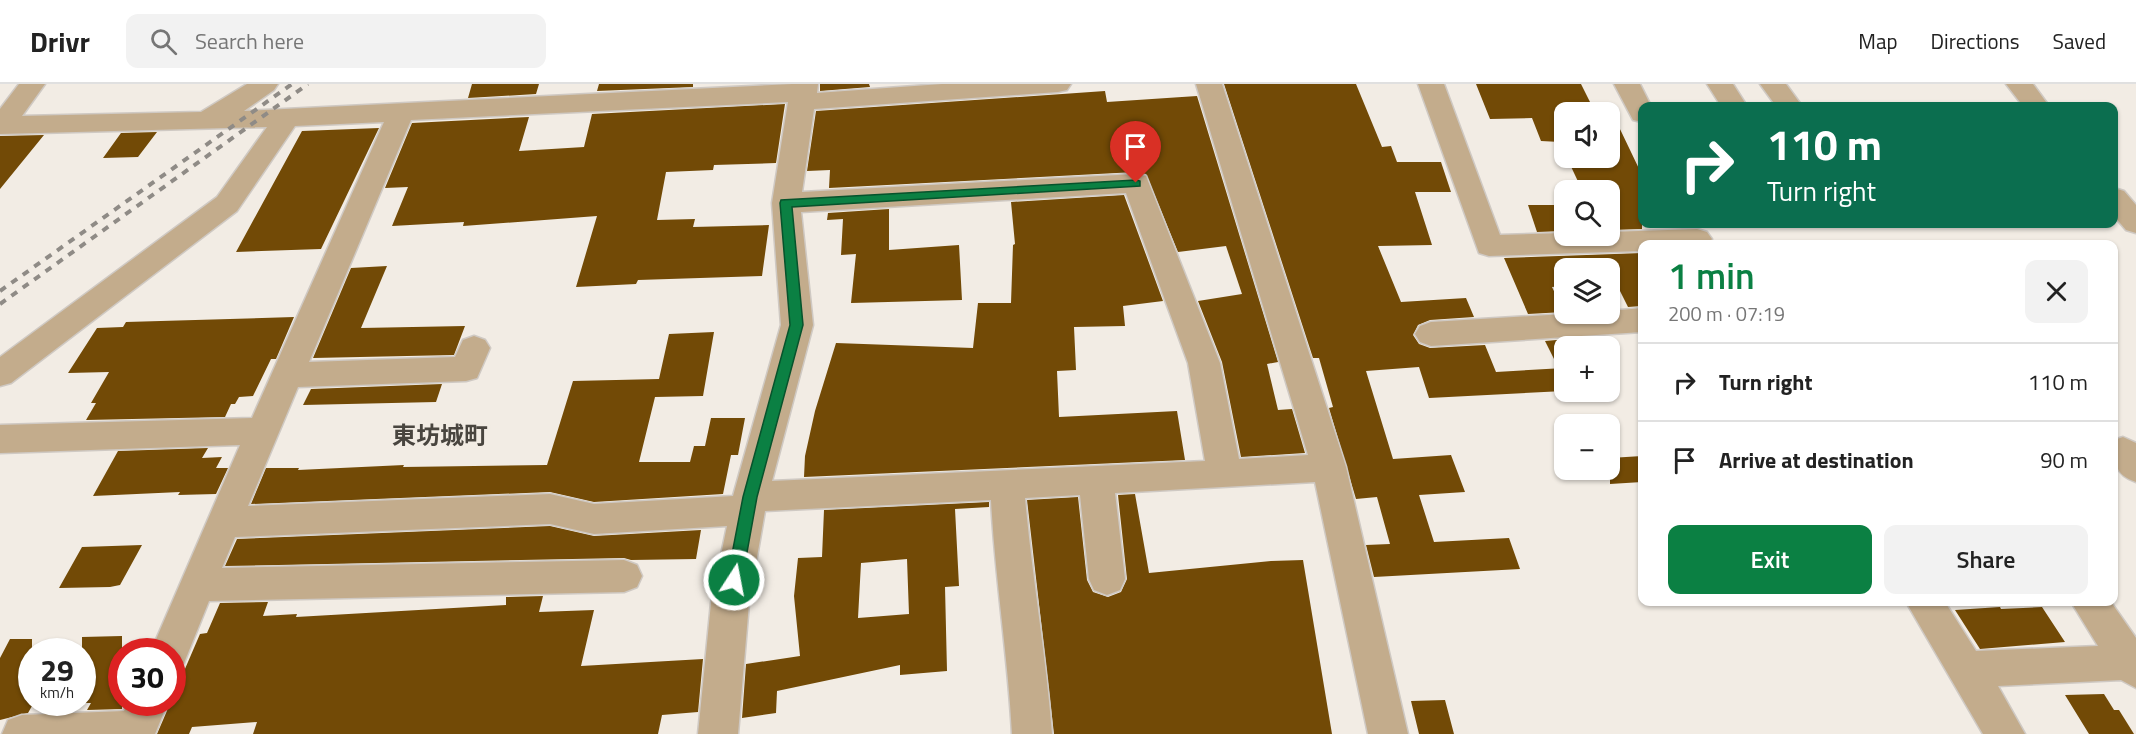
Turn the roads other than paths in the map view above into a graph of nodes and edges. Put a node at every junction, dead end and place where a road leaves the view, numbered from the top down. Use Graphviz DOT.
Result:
graph roads {
  1 [pos="32,84"];
  2 [pos="265,84"];
  3 [pos="1058,84"];
  4 [pos="1209,84"];
  5 [pos="1431,84"];
  6 [pos="1627,84"];
  7 [pos="1720,84"];
  8 [pos="1773,84"];
  9 [pos="2019,84"];
  10 [pos="803,93"];
  11 [pos="539,95"];
  12 [pos="1731,102"];
  13 [pos="1786,102"];
  14 [pos="2033,102"];
  15 [pos="1638,106"];
  16 [pos="401,113"];
  17 [pos="287,118"];
  18 [pos="206,120"];
  19 [pos="1,124"];
  20 [pos="786,203"];
  21 [pos="2118,203"];
  22 [pos="2136,223"];
  23 [pos="1699,236"];
  24 [pos="1638,320"];
  25 [pos="1431,334"];
  26 [pos="474,348"];
  27 [pos="0,374"];
  28 [pos="287,375"];
  29 [pos="263,431"];
  30 [pos="0,439"];
  31 [pos="1329,467"];
  32 [pos="1224,473"];
  33 [pos="1096,479"];
  34 [pos="1007,484"];
  35 [pos="749,503"];
  36 [pos="223,522"];
  37 [pos="624,576"];
  38 [pos="1107,579"];
  39 [pos="198,585"];
  40 [pos="1928,606"];
  41 [pos="2093,606"];
  42 [pos="176,638"];
  43 [pos="2134,665"];
  44 [pos="1968,669"];
  45 [pos="140,722"];
  46 [pos="22,734"];
  47 [pos="718,734"];
  48 [pos="1032,734"];
  49 [pos="1388,734"];
  50 [pos="2005,734"];
  1 -- 19 [label="street"];
  2 -- 18 [label="street"];
  3 -- 10 [label="street"];
  4 -- 31 [label="street"];
  5 -- 23 [label="street"];
  6 -- 15 [label="street"];
  7 -- 12 [label="street"];
  8 -- 13 [label="street"];
  9 -- 14 [label="street"];
  10 -- 11 [label="street"];
  10 -- 20 [label="street"];
  11 -- 16 [label="street"];
  16 -- 17 [label="street"];
  16 -- 28 [label="street"];
  17 -- 18 [label="street"];
  17 -- 27 [label="street"];
  18 -- 19 [label="street"];
  20 -- 32 [label="street"];
  20 -- 35 [label="street"];
  21 -- 22 [label="street"];
  24 -- 25 [label="street"];
  26 -- 28 [label="street"];
  28 -- 29 [label="street"];
  29 -- 30 [label="street"];
  29 -- 36 [label="street"];
  31 -- 32 [label="street"];
  31 -- 49 [label="street"];
  32 -- 33 [label="street"];
  33 -- 34 [label="street"];
  33 -- 38 [label="street"];
  34 -- 35 [label="street"];
  34 -- 48 [label="street"];
  35 -- 36 [label="street"];
  35 -- 47 [label="street"];
  36 -- 39 [label="street"];
  37 -- 39 [label="street"];
  39 -- 42 [label="street"];
  40 -- 44 [label="street"];
  41 -- 43 [label="street"];
  43 -- 44 [label="street"];
  44 -- 50 [label="street"];
  45 -- 46 [label="street"];
}
